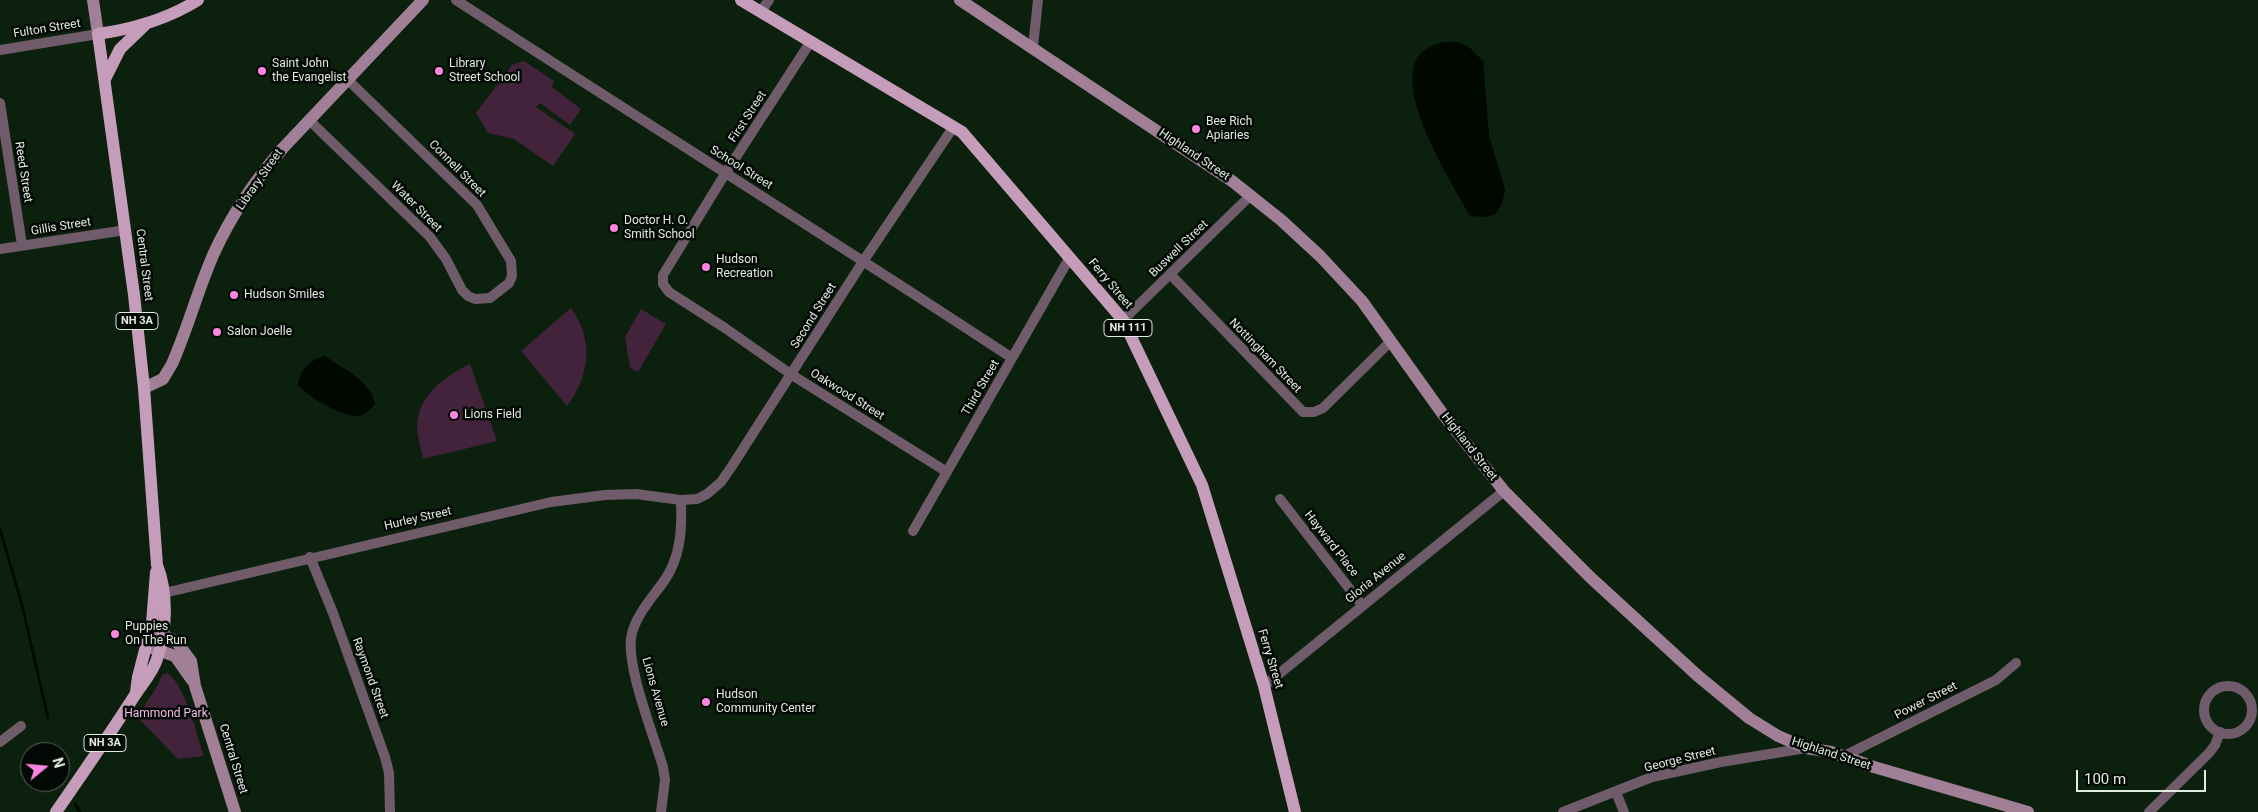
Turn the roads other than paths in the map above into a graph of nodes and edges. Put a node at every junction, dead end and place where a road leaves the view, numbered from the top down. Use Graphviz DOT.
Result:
graph roads {
  1 [pos="93,0"];
  2 [pos="198,0"];
  3 [pos="423,0"];
  4 [pos="456,0"];
  5 [pos="741,0"];
  6 [pos="769,0"];
  7 [pos="960,0"];
  8 [pos="1038,0"];
  9 [pos="761,12"];
  10 [pos="146,24"];
  11 [pos="98,34"];
  12 [pos="811,41"];
  13 [pos="1033,47"];
  14 [pos="0,50"];
  15 [pos="104,79"];
  16 [pos="348,80"];
  17 [pos="0,103"];
  18 [pos="308,120"];
  19 [pos="954,126"];
  20 [pos="726,174"];
  21 [pos="1252,195"];
  22 [pos="126,230"];
  23 [pos="22,245"];
  24 [pos="0,249"];
  25 [pos="1070,257"];
  26 [pos="864,260"];
  27 [pos="1171,276"];
  28 [pos="663,284"];
  29 [pos="500,292"];
  30 [pos="1123,320"];
  31 [pos="1391,341"];
  32 [pos="1012,358"];
  33 [pos="792,375"];
  34 [pos="144,388"];
  35 [pos="947,472"];
  36 [pos="1504,491"];
  37 [pos="1280,499"];
  38 [pos="681,500"];
  39 [pos="913,531"];
  40 [pos="310,557"];
  41 [pos="157,564"];
  42 [pos="164,593"];
  43 [pos="1362,605"];
  44 [pos="156,633"];
  45 [pos="146,647"];
  46 [pos="160,650"];
  47 [pos="2016,663"];
  48 [pos="195,686"];
  49 [pos="1264,686"];
  50 [pos="135,695"];
  51 [pos="21,726"];
  52 [pos="2220,732"];
  53 [pos="0,742"];
  54 [pos="1806,748"];
  55 [pos="1844,756"];
  56 [pos="1616,792"];
  57 [pos="56,812"];
  58 [pos="235,812"];
  59 [pos="390,812"];
  60 [pos="661,812"];
  61 [pos="1295,812"];
  62 [pos="1563,812"];
  63 [pos="1624,812"];
  64 [pos="2028,812"];
  65 [pos="2149,812"];
  1 -- 11 [label="street, Central Street"];
  2 -- 10 [label="main road"];
  3 -- 16 [label="street, Library Street"];
  4 -- 20 [label="street, School Street"];
  5 -- 9 [label="main road, Ferry Street / NH 111"];
  6 -- 9 [label="street"];
  7 -- 13 [label="street, Highland Street"];
  8 -- 13 [label="street"];
  9 -- 12 [label="main road, Ferry Street / NH 111"];
  10 -- 11 [label="main road"];
  10 -- 15 [label="main road"];
  11 -- 14 [label="street, Fulton Street"];
  11 -- 15 [label="main road, Central Street / NH 3A"];
  12 -- 19 [label="main road, Ferry Street / NH 111"];
  12 -- 20 [label="street, First Street"];
  13 -- 21 [label="street, Highland Street"];
  15 -- 22 [label="main road, Central Street / NH 3A"];
  16 -- 18 [label="street, Library Street"];
  16 -- 29 [label="street, Connell Street"];
  17 -- 23 [label="street, Reed Street"];
  18 -- 29 [label="street, Water Street"];
  18 -- 34 [label="street, Library Street"];
  19 -- 25 [label="main road, Ferry Street / NH 111"];
  19 -- 26 [label="street, Second Street"];
  20 -- 26 [label="street, School Street"];
  20 -- 28 [label="street, First Street"];
  21 -- 27 [label="street, Buswell Street"];
  21 -- 31 [label="street, Highland Street"];
  22 -- 23 [label="street, Gillis Street"];
  22 -- 34 [label="main road, Central Street / NH 3A"];
  23 -- 24 [label="street, Gillis Street"];
  25 -- 30 [label="main road, Ferry Street / NH 111"];
  25 -- 32 [label="street, Third Street"];
  26 -- 32 [label="street, School Street"];
  26 -- 33 [label="street, Second Street"];
  27 -- 30 [label="street, Buswell Street"];
  27 -- 31 [label="street, Nottingham Street"];
  28 -- 33 [label="street, Oakwood Street"];
  30 -- 49 [label="main road, Ferry Street / NH 111"];
  31 -- 36 [label="street, Highland Street"];
  32 -- 35 [label="street, Third Street"];
  33 -- 35 [label="street, Oakwood Street"];
  33 -- 38 [label="street, Second Street"];
  34 -- 41 [label="main road, Central Street / NH 3A"];
  35 -- 39 [label="street, Third Street"];
  36 -- 43 [label="street, Gloria Avenue"];
  36 -- 54 [label="street, Highland Street"];
  37 -- 43 [label="street, Hayward Place"];
  38 -- 40 [label="street, Hurley Street"];
  38 -- 60 [label="street, Lions Avenue"];
  40 -- 42 [label="street, Hurley Street"];
  40 -- 59 [label="street, Raymond Street"];
  41 -- 42 [label="main road, Central Street / NH 3A"];
  41 -- 44 [label="main road, Central Street / NH 3A"];
  42 -- 44 [label="main road, Central Street / NH 3A"];
  43 -- 49 [label="street, Gloria Avenue"];
  44 -- 45 [label="main road, NH 3A"];
  44 -- 46 [label="main road, Central Street / NH 3A"];
  44 -- 48 [label="street, Central Street"];
  45 -- 46 [label="street, Central Street"];
  45 -- 50 [label="main road, NH 3A"];
  46 -- 48 [label="street, Central Street"];
  46 -- 50 [label="main road, NH 3A"];
  47 -- 55 [label="street, Power Street"];
  48 -- 58 [label="street, Central Street"];
  49 -- 61 [label="main road, Ferry Street / NH 111"];
  50 -- 57 [label="main road, NH 3A"];
  51 -- 53 [label="street"];
  52 -- 52 [label="street"];
  52 -- 65 [label="street"];
  54 -- 55 [label="street, Highland Street"];
  54 -- 56 [label="street, George Street"];
  55 -- 64 [label="street, Highland Street"];
  56 -- 62 [label="street, George Street"];
  56 -- 63 [label="street"];
}
